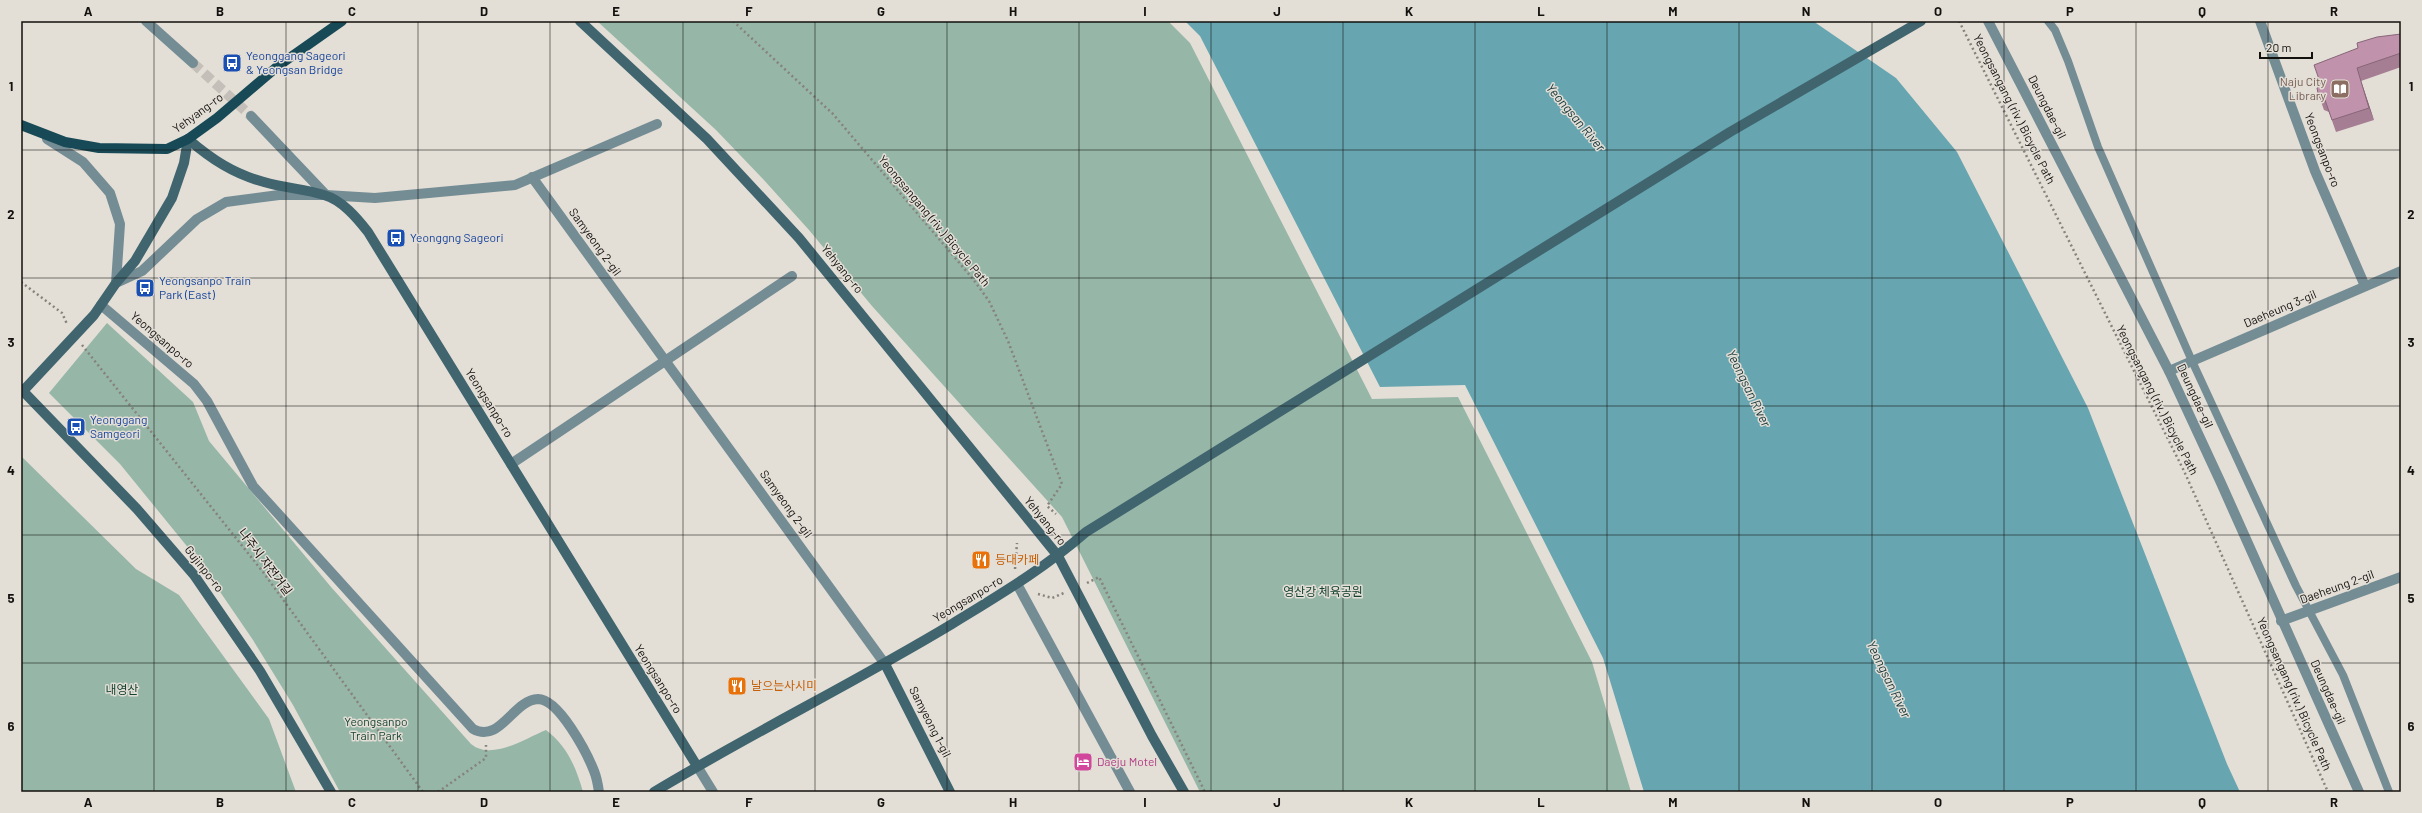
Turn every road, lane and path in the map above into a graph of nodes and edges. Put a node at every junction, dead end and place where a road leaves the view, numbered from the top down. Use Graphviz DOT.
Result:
graph roads {
  1 [pos="146,21"];
  2 [pos="342,21"];
  3 [pos="580,21"];
  4 [pos="733,21"];
  5 [pos="1921,21"];
  6 [pos="1959,21"];
  7 [pos="1988,21"];
  8 [pos="2048,21"];
  9 [pos="2260,21"];
  10 [pos="193,63"];
  11 [pos="251,116"];
  12 [pos="657,124"];
  13 [pos="24,126"];
  14 [pos="188,139"];
  15 [pos="532,177"];
  16 [pos="326,195"];
  17 [pos="2401,271"];
  18 [pos="792,276"];
  19 [pos="21,282"];
  20 [pos="116,283"];
  21 [pos="2365,286"];
  22 [pos="101,305"];
  23 [pos="62,313"];
  24 [pos="86,347"];
  25 [pos="666,360"];
  26 [pos="2192,361"];
  27 [pos="2169,371"];
  28 [pos="22,390"];
  29 [pos="511,464"];
  30 [pos="1056,514"];
  31 [pos="1058,556"];
  32 [pos="2401,577"];
  33 [pos="1017,584"];
  34 [pos="2310,610"];
  35 [pos="2281,621"];
  36 [pos="885,664"];
  37 [pos="485,733"];
  38 [pos="697,766"];
  39 [pos="331,792"];
  40 [pos="423,792"];
  41 [pos="438,792"];
  42 [pos="599,792"];
  43 [pos="654,792"];
  44 [pos="713,792"];
  45 [pos="950,792"];
  46 [pos="1130,792"];
  47 [pos="1184,792"];
  48 [pos="2328,792"];
  49 [pos="2359,792"];
  50 [pos="2389,792"];
  1 -- 10 [label="street"];
  2 -- 14 [label="main road, Yehyang-ro"];
  3 -- 31 [label="street, Yehyang-ro"];
  4 -- 30 [label="path, Yeongsangang (riv.) Bicycle Path"];
  5 -- 31 [label="street, Yeongsanpo-ro"];
  6 -- 48 [label="path, Yeongsangang (riv.) Bicycle Path"];
  7 -- 27 [label="street, Deungdae-gil"];
  8 -- 26 [label="lane"];
  9 -- 21 [label="street, Yeongsanpo-ro"];
  11 -- 16 [label="street"];
  12 -- 15 [label="street"];
  13 -- 14 [label="main road, Yehyang-ro"];
  13 -- 20 [label="street"];
  14 -- 16 [label="street, Yeongsanpo-ro"];
  14 -- 20 [label="street"];
  15 -- 16 [label="street"];
  15 -- 25 [label="street, Samyeong 2-gil"];
  16 -- 20 [label="street"];
  16 -- 29 [label="street, Yeongsanpo-ro"];
  17 -- 21 [label="street, Daeheung 3-gil"];
  18 -- 25 [label="street"];
  19 -- 23 [label="path"];
  20 -- 22 [label="street"];
  21 -- 26 [label="street, Daeheung 3-gil"];
  22 -- 28 [label="street"];
  22 -- 37 [label="street, Yeongsanpo-ro"];
  24 -- 40 [label="path, 나주시 자전거길"];
  25 -- 29 [label="street"];
  25 -- 36 [label="street, Samyeong 2-gil"];
  26 -- 27 [label="street, Daeheung 3-gil"];
  26 -- 34 [label="lane"];
  27 -- 35 [label="street, Deungdae-gil"];
  28 -- 39 [label="street, Gujinpo-ro"];
  29 -- 38 [label="street, Yeongsanpo-ro"];
  31 -- 33 [label="street, Yeongsanpo-ro"];
  31 -- 47 [label="street"];
  32 -- 34 [label="street, Daeheung 2-gil"];
  33 -- 36 [label="street, Yeongsanpo-ro"];
  33 -- 46 [label="street"];
  34 -- 35 [label="street, Daeheung 2-gil"];
  34 -- 50 [label="lane"];
  35 -- 49 [label="street, Deungdae-gil"];
  36 -- 38 [label="street, Yeongsanpo-ro"];
  36 -- 45 [label="street, Samyeong 1-gil"];
  37 -- 41 [label="path"];
  37 -- 42 [label="street"];
  38 -- 43 [label="street, Yeongsanpo-ro"];
  38 -- 44 [label="street"];
}
